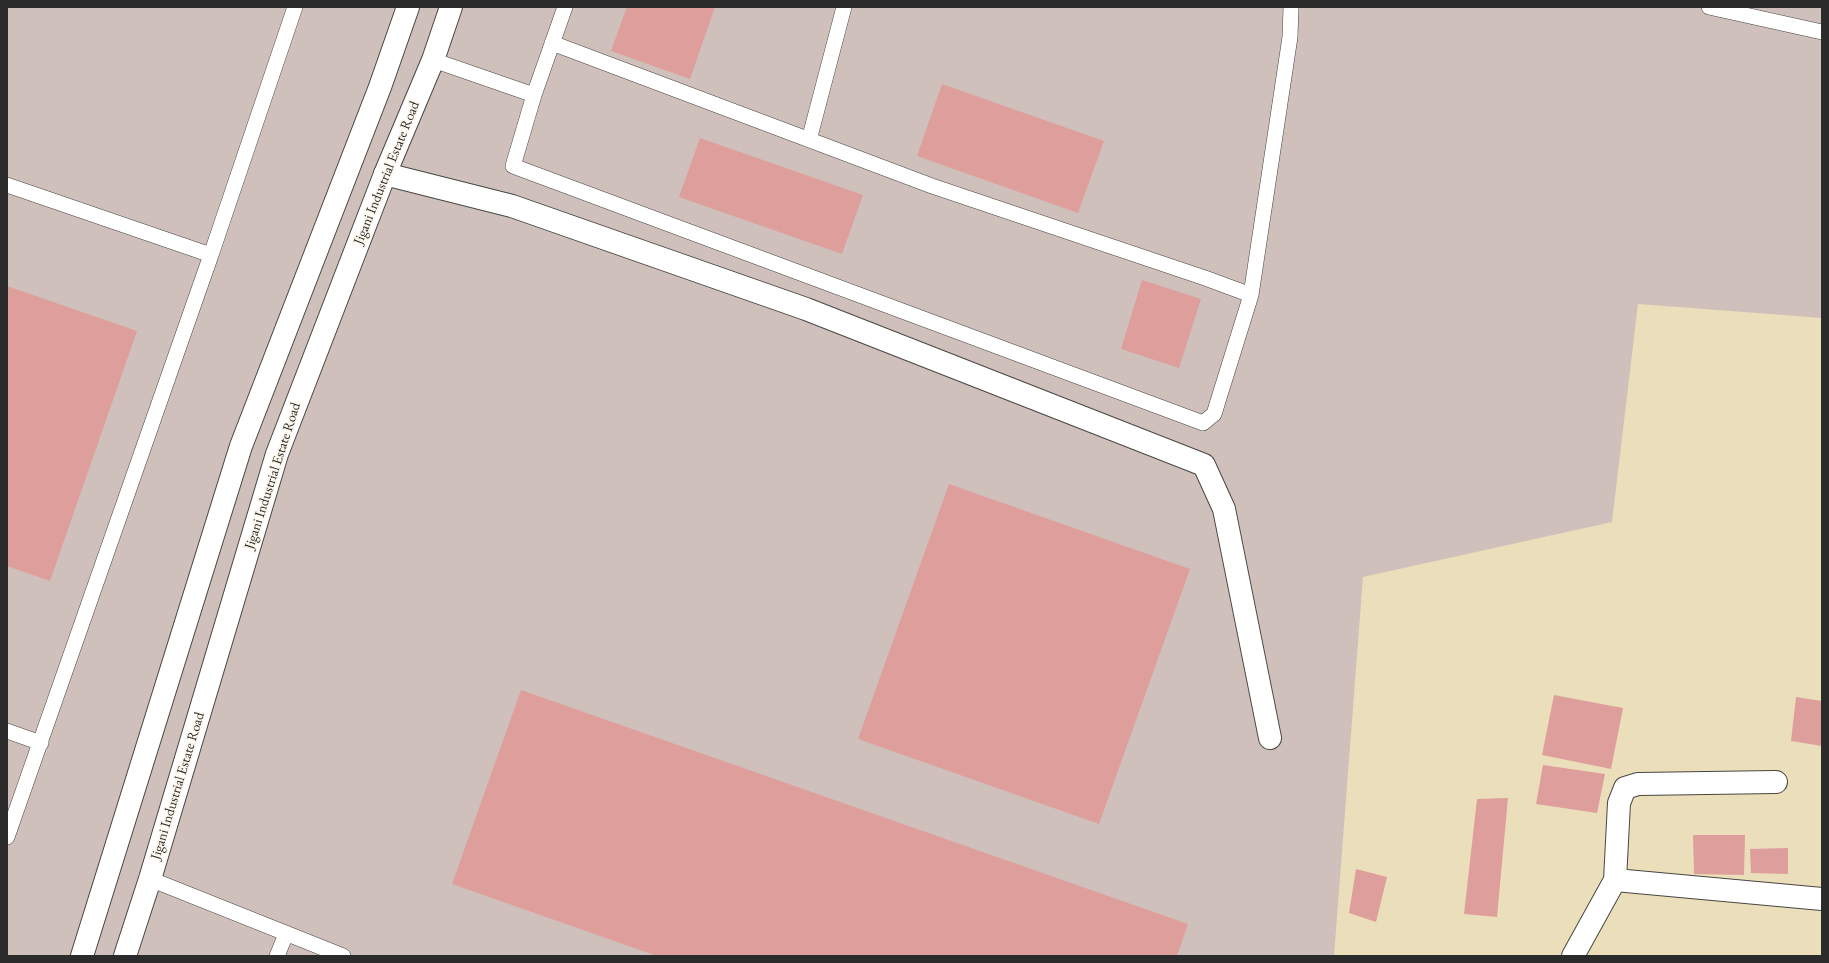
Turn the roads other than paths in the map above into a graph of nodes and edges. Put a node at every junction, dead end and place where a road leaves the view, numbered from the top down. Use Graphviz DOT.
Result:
graph roads {
  1 [pos="295,7"];
  2 [pos="408,7"];
  3 [pos="451,7"];
  4 [pos="565,7"];
  5 [pos="844,7"];
  6 [pos="1291,7"];
  7 [pos="1709,7"];
  8 [pos="1822,32"];
  9 [pos="552,43"];
  10 [pos="433,60"];
  11 [pos="534,95"];
  12 [pos="809,140"];
  13 [pos="385,174"];
  14 [pos="7,185"];
  15 [pos="211,255"];
  16 [pos="1251,295"];
  17 [pos="7,731"];
  18 [pos="1270,738"];
  19 [pos="41,743"];
  20 [pos="1776,782"];
  21 [pos="7,837"];
  22 [pos="150,879"];
  23 [pos="1615,880"];
  24 [pos="1822,899"];
  25 [pos="286,934"];
  26 [pos="82,956"];
  27 [pos="125,956"];
  28 [pos="277,956"];
  29 [pos="343,956"];
  30 [pos="1573,956"];
  1 -- 15 [label="lane"];
  2 -- 26 [label="main road"];
  3 -- 10 [label="main road, Jigani Industrial Estate Road"];
  4 -- 9 [label="lane"];
  5 -- 12 [label="lane"];
  6 -- 16 [label="lane"];
  7 -- 8 [label="lane"];
  9 -- 11 [label="lane"];
  9 -- 12 [label="lane"];
  10 -- 11 [label="lane"];
  10 -- 13 [label="main road, Jigani Industrial Estate Road"];
  11 -- 16 [label="lane"];
  12 -- 16 [label="lane"];
  13 -- 18 [label="main road"];
  13 -- 22 [label="main road, Jigani Industrial Estate Road"];
  14 -- 15 [label="lane"];
  15 -- 19 [label="lane"];
  17 -- 19 [label="lane"];
  19 -- 21 [label="lane"];
  20 -- 23 [label="main road"];
  22 -- 25 [label="lane"];
  22 -- 27 [label="main road, Jigani Industrial Estate Road"];
  23 -- 24 [label="main road"];
  23 -- 30 [label="main road"];
  25 -- 28 [label="lane"];
  25 -- 29 [label="lane"];
}
